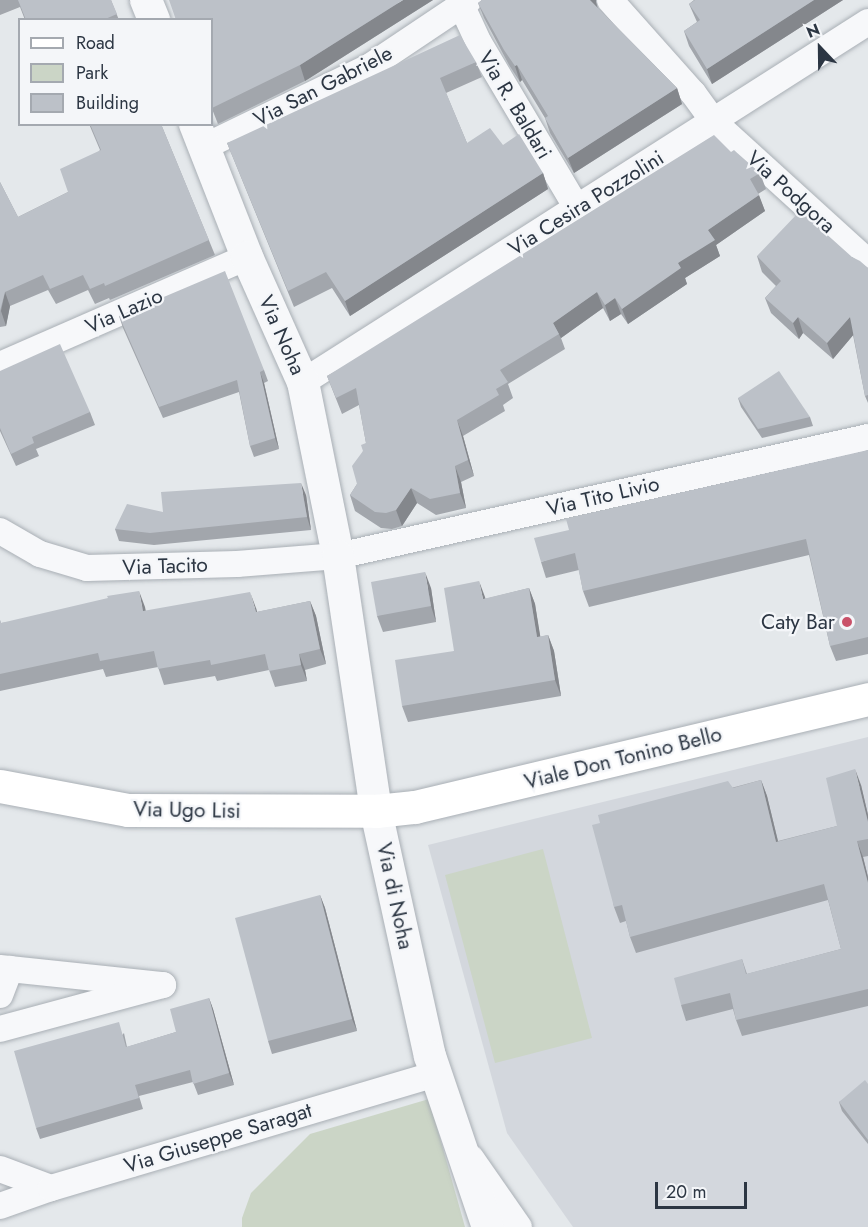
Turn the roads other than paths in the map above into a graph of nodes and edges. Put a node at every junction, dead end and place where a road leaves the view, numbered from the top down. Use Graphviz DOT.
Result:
graph roads {
  1 [pos="146,0"];
  2 [pos="610,0"];
  3 [pos="463,2"];
  4 [pos="153,18"];
  5 [pos="868,22"];
  6 [pos="714,122"];
  7 [pos="199,136"];
  8 [pos="577,208"];
  9 [pos="247,256"];
  10 [pos="868,262"];
  11 [pos="0,365"];
  12 [pos="303,382"];
  13 [pos="868,437"];
  14 [pos="0,531"];
  15 [pos="338,556"];
  16 [pos="868,699"];
  17 [pos="0,786"];
  18 [pos="376,811"];
  19 [pos="5,969"];
  20 [pos="0,995"];
  21 [pos="0,1029"];
  22 [pos="436,1074"];
  23 [pos="461,1144"];
  24 [pos="0,1169"];
  25 [pos="51,1188"];
  26 [pos="0,1206"];
  27 [pos="488,1227"];
  28 [pos="519,1227"];
  1 -- 4 [label="street"];
  2 -- 6 [label="street, Via Podgora"];
  3 -- 7 [label="street, Via San Gabriele"];
  3 -- 8 [label="street, Via R. Baldari"];
  5 -- 6 [label="street, Via Cesira Pozzolini"];
  6 -- 8 [label="street, Via Cesira Pozzolini"];
  6 -- 10 [label="street, Via Podgora"];
  7 -- 9 [label="street, Via Noha"];
  8 -- 12 [label="street, Via Cesira Pozzolini"];
  9 -- 11 [label="street, Via Lazio"];
  9 -- 12 [label="street, Via Noha"];
  12 -- 15 [label="street, Via Noha"];
  13 -- 15 [label="street, Via Tito Livio"];
  14 -- 15 [label="street, Via Tacito"];
  15 -- 18 [label="street, Via di Noha"];
  16 -- 18 [label="main road, Viale Don Tonino Bello"];
  17 -- 18 [label="main road, Via Ugo Lisi"];
  18 -- 22 [label="street, Via di Noha"];
  19 -- 20 [label="street"];
  19 -- 21 [label="street"];
  22 -- 23 [label="street, Via di Noha"];
  22 -- 25 [label="street, Via Giuseppe Saragat"];
  23 -- 27 [label="street, Via di Noha"];
  23 -- 28 [label="street"];
  24 -- 25 [label="street"];
  25 -- 26 [label="street, Via Giuseppe Saragat"];
}
